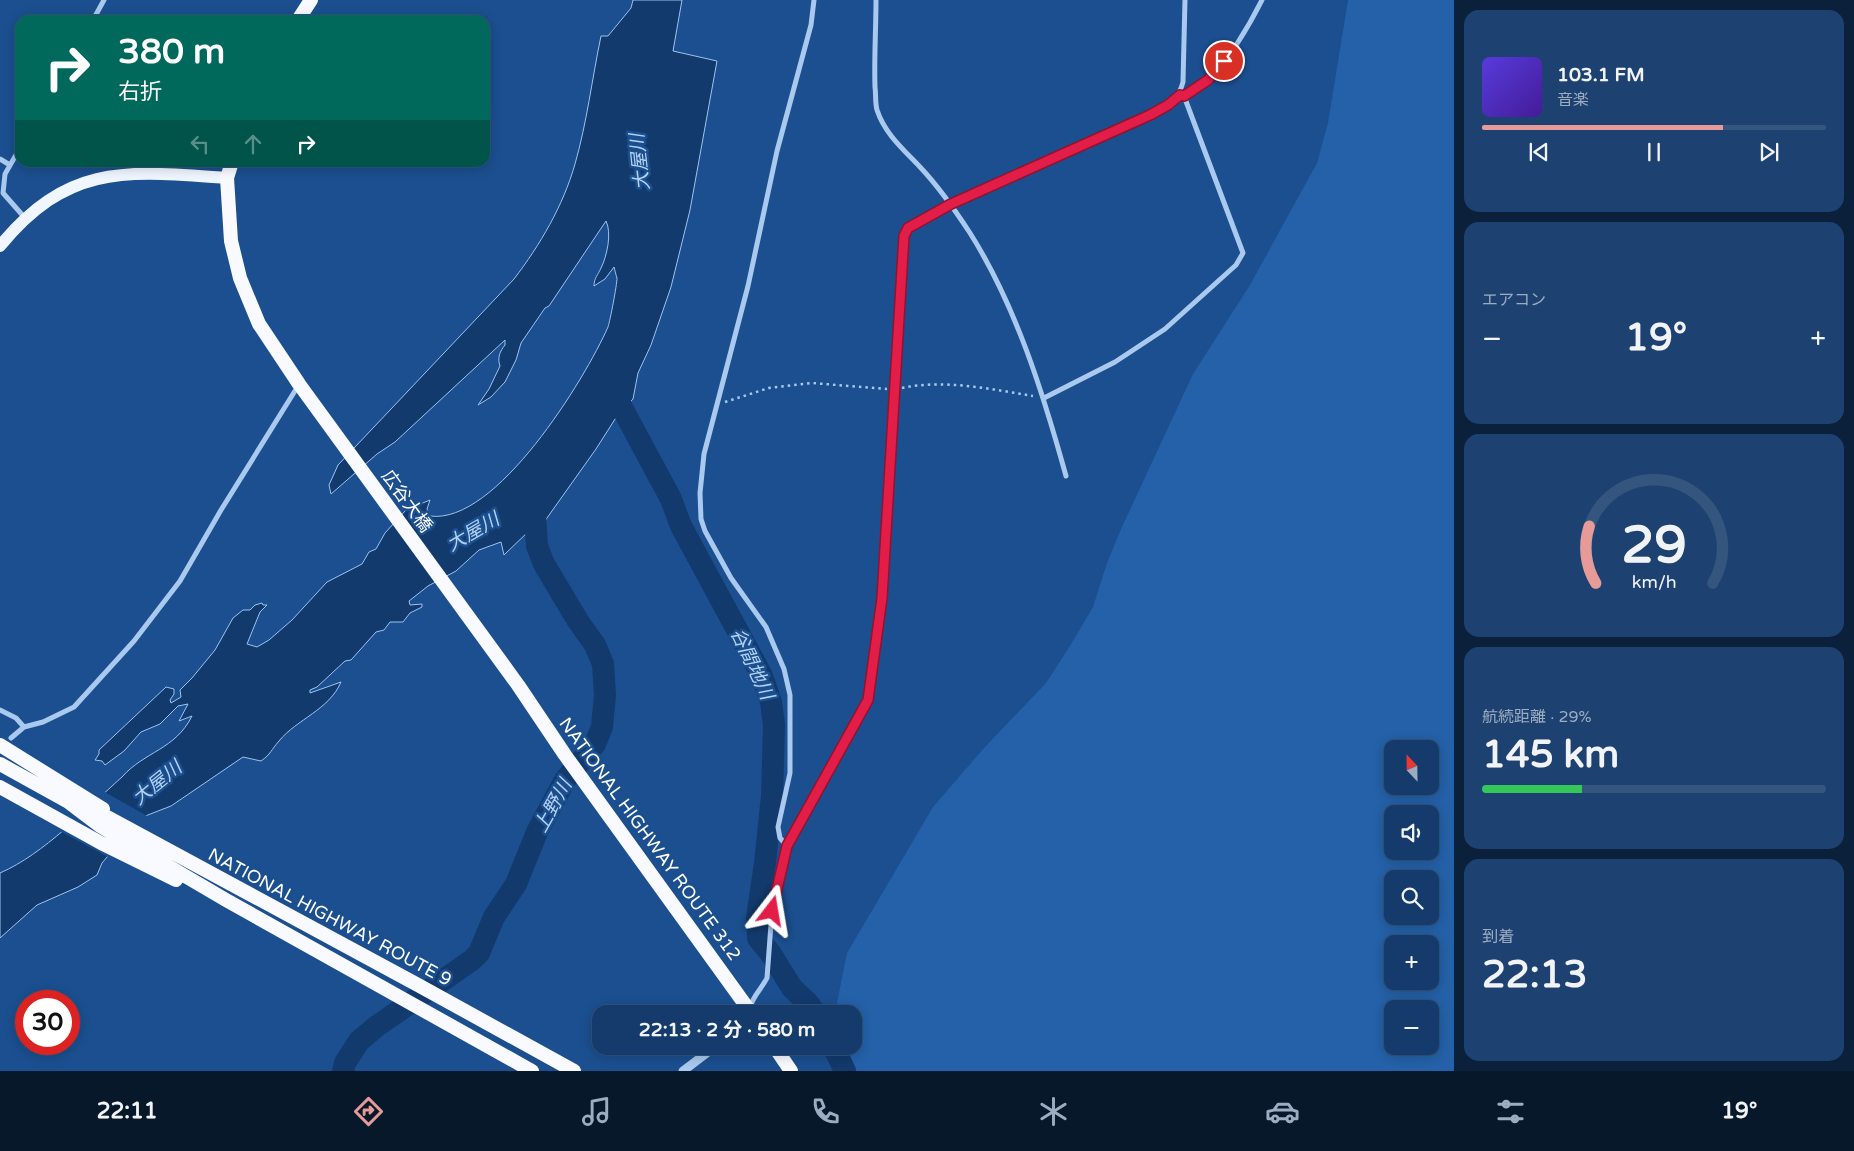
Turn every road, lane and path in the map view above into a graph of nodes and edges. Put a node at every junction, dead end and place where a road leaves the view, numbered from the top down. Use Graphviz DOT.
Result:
graph roads {
  1 [pos="104,0"];
  2 [pos="311,0"];
  3 [pos="814,0"];
  4 [pos="876,0"];
  5 [pos="1184,0"];
  6 [pos="1262,0"];
  7 [pos="96,15"];
  8 [pos="301,15"];
  9 [pos="1182,95"];
  10 [pos="15,156"];
  11 [pos="0,159"];
  12 [pos="10,165"];
  13 [pos="230,167"];
  14 [pos="227,178"];
  15 [pos="951,204"];
  16 [pos="25,219"];
  17 [pos="0,246"];
  18 [pos="300,386"];
  19 [pos="895,389"];
  20 [pos="1044,398"];
  21 [pos="716,406"];
  22 [pos="1066,476"];
  23 [pos="518,685"];
  24 [pos="0,710"];
  25 [pos="24,727"];
  26 [pos="5,742"];
  27 [pos="0,764"];
  28 [pos="0,787"];
  29 [pos="787,846"];
  30 [pos="193,873"];
  31 [pos="744,1005"];
  32 [pos="751,1005"];
  33 [pos="704,1055"];
  34 [pos="780,1055"];
  35 [pos="532,1071"];
  36 [pos="574,1071"];
  37 [pos="683,1071"];
  38 [pos="791,1071"];
  1 -- 7 [label="street"];
  2 -- 8 [label="highway"];
  3 -- 21 [label="street"];
  4 -- 15 [label="street"];
  5 -- 9 [label="street"];
  6 -- 9 [label="street"];
  9 -- 15 [label="street"];
  9 -- 20 [label="street"];
  10 -- 12 [label="street"];
  11 -- 12 [label="street"];
  12 -- 16 [label="street"];
  13 -- 14 [label="highway"];
  14 -- 16 [label="main road"];
  14 -- 18 [label="highway"];
  15 -- 19 [label="street"];
  15 -- 20 [label="street"];
  16 -- 17 [label="main road"];
  18 -- 23 [label="highway, 広谷大橋"];
  18 -- 25 [label="street"];
  19 -- 20 [label="path"];
  19 -- 21 [label="path"];
  19 -- 29 [label="street"];
  20 -- 22 [label="street"];
  21 -- 29 [label="street"];
  23 -- 31 [label="highway, NATIONAL HIGHWAY ROUTE 312"];
  24 -- 25 [label="street"];
  25 -- 26 [label="street"];
  26 -- 30 [label="highway"];
  27 -- 30 [label="highway, NATIONAL HIGHWAY ROUTE 9"];
  28 -- 30 [label="highway"];
  29 -- 32 [label="street"];
  30 -- 35 [label="highway, NATIONAL HIGHWAY ROUTE 9"];
  30 -- 36 [label="highway, NATIONAL HIGHWAY ROUTE 9"];
  33 -- 37 [label="street"];
  34 -- 38 [label="highway"];
}
